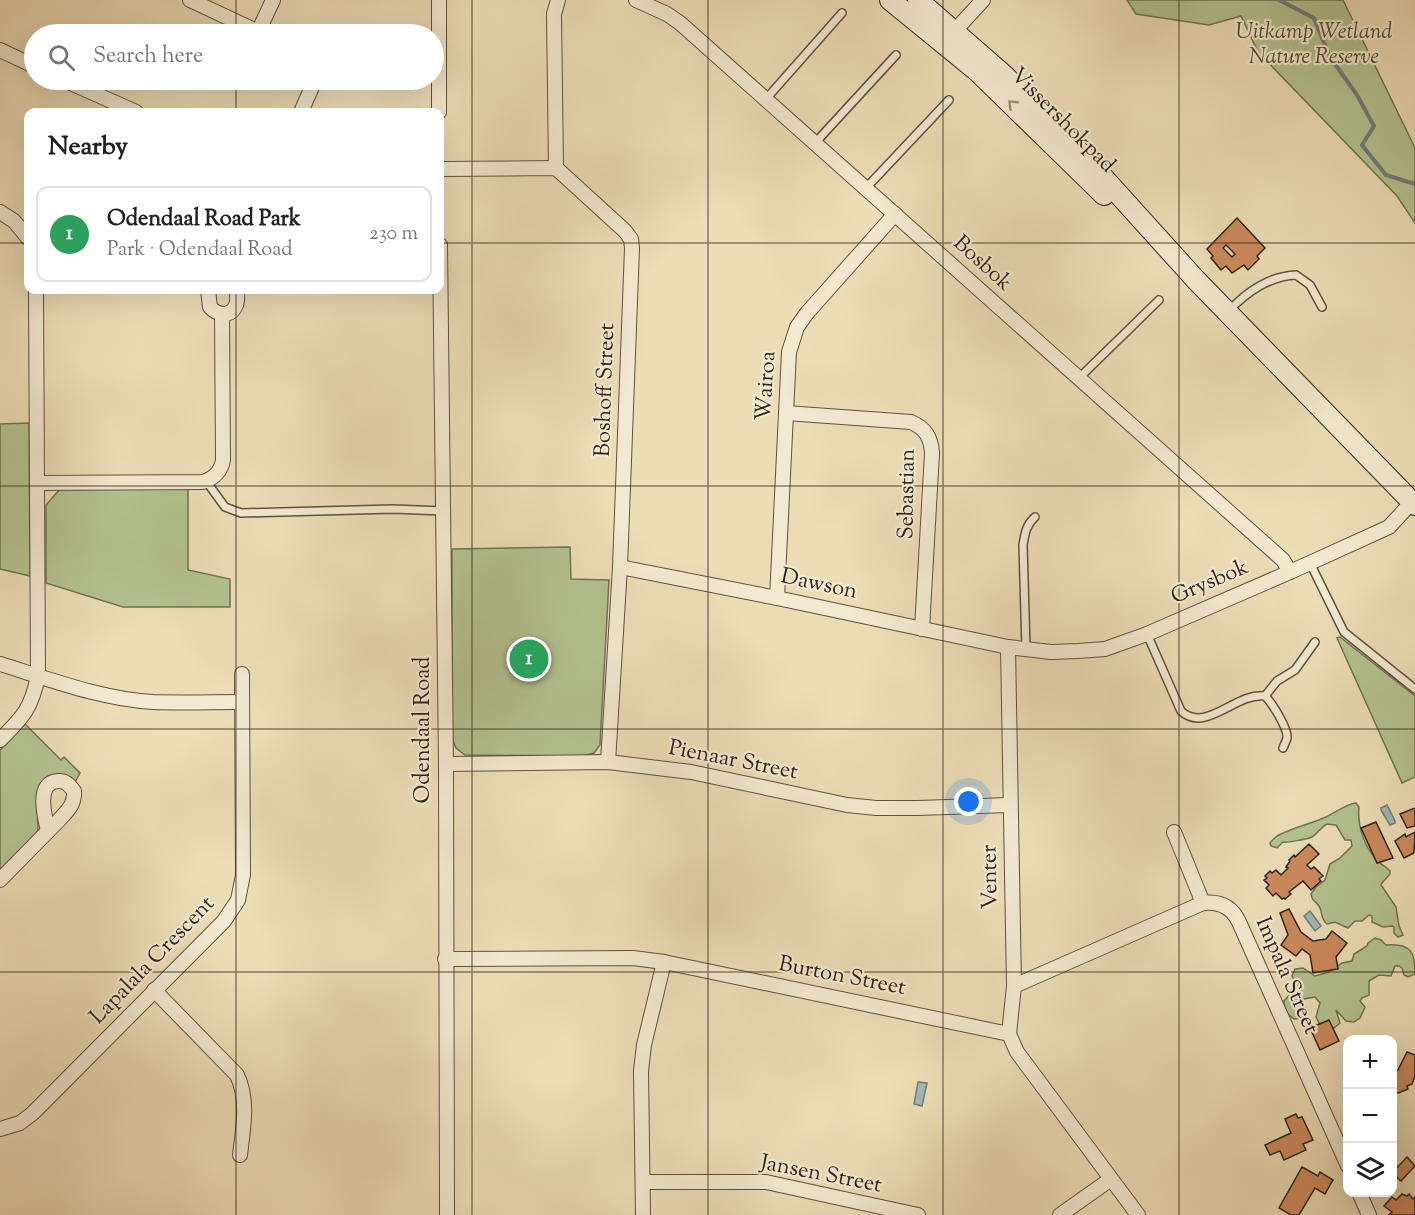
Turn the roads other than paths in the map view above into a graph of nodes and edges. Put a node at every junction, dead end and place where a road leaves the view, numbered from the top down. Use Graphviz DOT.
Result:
graph roads {
  1 [pos="190,0"];
  2 [pos="273,0"];
  3 [pos="439,0"];
  4 [pos="558,0"];
  5 [pos="636,0"];
  6 [pos="890,0"];
  7 [pos="918,0"];
  8 [pos="982,0"];
  9 [pos="842,13"];
  10 [pos="242,24"];
  11 [pos="264,24"];
  12 [pos="439,24"];
  13 [pos="949,36"];
  14 [pos="0,50"];
  15 [pos="896,56"];
  16 [pos="24,61"];
  17 [pos="86,90"];
  18 [pos="311,90"];
  19 [pos="439,90"];
  20 [pos="766,99"];
  21 [pos="949,100"];
  22 [pos="127,108"];
  23 [pos="303,108"];
  24 [pos="439,108"];
  25 [pos="815,143"];
  26 [pos="556,168"];
  27 [pos="444,169"];
  28 [pos="866,188"];
  29 [pos="0,212"];
  30 [pos="895,214"];
  31 [pos="24,233"];
  32 [pos="36,294"];
  33 [pos="208,294"];
  34 [pos="237,294"];
  35 [pos="441,294"];
  36 [pos="1159,300"];
  37 [pos="1322,307"];
  38 [pos="1228,313"];
  39 [pos="222,315"];
  40 [pos="1079,378"];
  41 [pos="786,413"];
  42 [pos="206,481"];
  43 [pos="37,483"];
  44 [pos="1414,503"];
  45 [pos="443,511"];
  46 [pos="1035,517"];
  47 [pos="1310,562"];
  48 [pos="620,567"];
  49 [pos="1290,572"];
  50 [pos="777,598"];
  51 [pos="922,629"];
  52 [pos="1147,634"];
  53 [pos="1315,642"];
  54 [pos="1008,647"];
  55 [pos="1026,649"];
  56 [pos="0,664"];
  57 [pos="242,674"];
  58 [pos="38,675"];
  59 [pos="1415,689"];
  60 [pos="1265,696"];
  61 [pos="241,702"];
  62 [pos="0,740"];
  63 [pos="1283,748"];
  64 [pos="608,762"];
  65 [pos="446,764"];
  66 [pos="1010,805"];
  67 [pos="48,831"];
  68 [pos="1174,832"];
  69 [pos="0,880"];
  70 [pos="1203,903"];
  71 [pos="445,959"];
  72 [pos="664,962"];
  73 [pos="1014,986"];
  74 [pos="154,990"];
  75 [pos="1009,1034"];
  76 [pos="0,1130"];
  77 [pos="240,1155"];
  78 [pos="1343,1157"];
  79 [pos="1111,1179"];
  80 [pos="643,1182"];
  81 [pos="1361,1197"];
  82 [pos="447,1215"];
  83 [pos="643,1215"];
  84 [pos="918,1215"];
  85 [pos="1060,1215"];
  86 [pos="1138,1215"];
  87 [pos="1369,1215"];
  1 -- 10 [label="street"];
  2 -- 11 [label="street"];
  3 -- 12 [label="street"];
  4 -- 26 [label="street"];
  5 -- 20 [label="street, Bosbok"];
  6 -- 13 [label="main road, Vissershokpad"];
  7 -- 13 [label="main road, Vissershokpad"];
  8 -- 13 [label="street"];
  9 -- 20 [label="lane"];
  13 -- 38 [label="main road, Vissershokpad"];
  14 -- 16 [label="street"];
  15 -- 25 [label="lane"];
  17 -- 22 [label="street"];
  18 -- 23 [label="street"];
  19 -- 24 [label="street"];
  20 -- 25 [label="street, Bosbok"];
  21 -- 28 [label="lane"];
  25 -- 28 [label="street, Bosbok"];
  26 -- 27 [label="street"];
  26 -- 48 [label="street, Boshoff Street"];
  28 -- 30 [label="street, Bosbok"];
  29 -- 31 [label="street"];
  30 -- 40 [label="street, Bosbok"];
  30 -- 41 [label="street, Wairoa"];
  32 -- 43 [label="street"];
  33 -- 39 [label="street"];
  34 -- 39 [label="street"];
  35 -- 45 [label="street, Odendaal Road"];
  36 -- 40 [label="lane"];
  37 -- 38 [label="lane"];
  38 -- 44 [label="main road, Vissershokpad"];
  39 -- 42 [label="street"];
  40 -- 49 [label="street, Bosbok"];
  41 -- 50 [label="street, Wairoa"];
  41 -- 51 [label="street, Sebastian"];
  42 -- 43 [label="street"];
  42 -- 45 [label="lane"];
  43 -- 58 [label="street"];
  44 -- 47 [label="street, Grysbok"];
  45 -- 65 [label="street, Odendaal Road"];
  46 -- 55 [label="lane"];
  47 -- 49 [label="street, Grysbok"];
  47 -- 59 [label="lane"];
  48 -- 50 [label="street, Dawson"];
  48 -- 64 [label="street, Boshoff Street"];
  49 -- 52 [label="street, Grysbok"];
  50 -- 51 [label="street, Dawson"];
  51 -- 54 [label="street, Dawson"];
  52 -- 55 [label="street, Grysbok"];
  52 -- 60 [label="lane"];
  53 -- 60 [label="lane"];
  54 -- 55 [label="street, Grysbok"];
  54 -- 66 [label="street, Venter"];
  56 -- 58 [label="street"];
  57 -- 61 [label="street, Lapalala Crescent"];
  58 -- 61 [label="street"];
  58 -- 62 [label="street"];
  60 -- 63 [label="lane"];
  61 -- 74 [label="street, Lapalala Crescent"];
  64 -- 65 [label="street, Pienaar Street"];
  64 -- 66 [label="street, Pienaar Street"];
  65 -- 71 [label="street, Odendaal Road"];
  66 -- 73 [label="street, Venter"];
  67 -- 69 [label="street"];
  68 -- 70 [label="street"];
  70 -- 73 [label="street"];
  70 -- 78 [label="street, Impala Street"];
  71 -- 72 [label="street, Burton Street"];
  71 -- 82 [label="street, Odendaal Road"];
  72 -- 75 [label="street, Burton Street"];
  72 -- 80 [label="street"];
  73 -- 75 [label="street, Venter"];
  74 -- 76 [label="street, Lapalala Crescent"];
  74 -- 77 [label="street"];
  75 -- 79 [label="street"];
  79 -- 85 [label="street"];
  79 -- 86 [label="street"];
  80 -- 83 [label="street"];
  80 -- 84 [label="street, Jansen Street"];
  81 -- 87 [label="street"];
}
